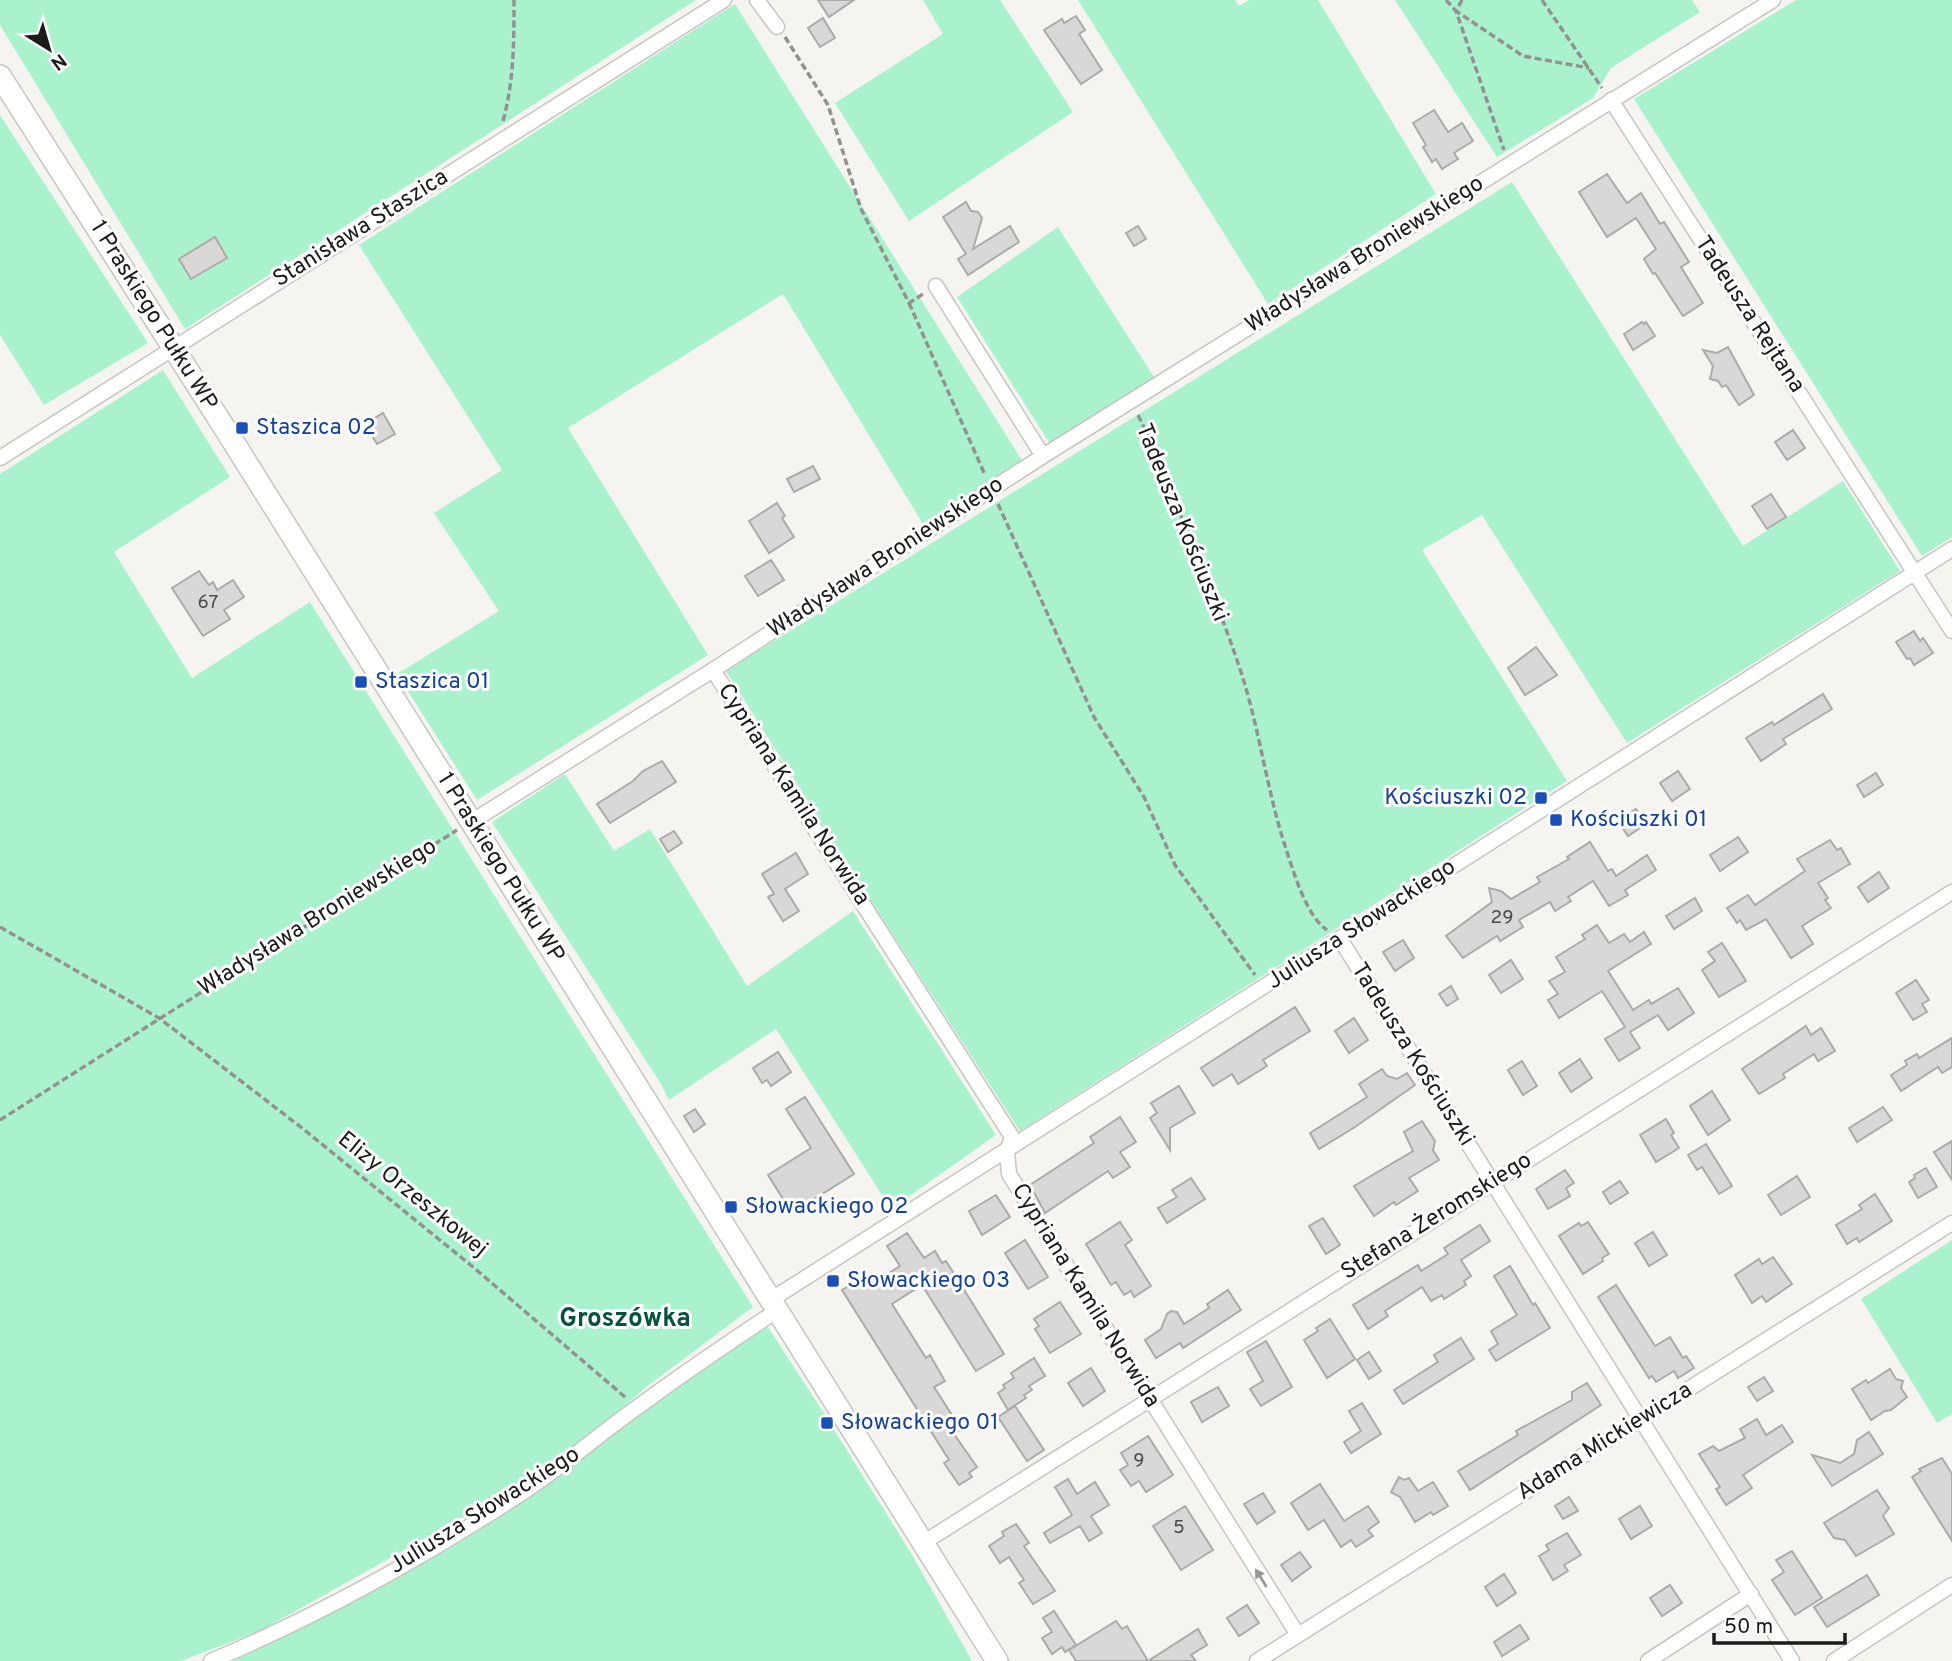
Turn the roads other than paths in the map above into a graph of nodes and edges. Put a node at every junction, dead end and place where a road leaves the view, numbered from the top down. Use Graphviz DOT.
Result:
graph roads {
  1 [pos="724,0"];
  2 [pos="757,0"];
  3 [pos="1773,0"];
  4 [pos="777,27"];
  5 [pos="0,76"];
  6 [pos="1611,100"];
  7 [pos="936,286"];
  8 [pos="173,348"];
  9 [pos="1043,456"];
  10 [pos="0,458"];
  11 [pos="1952,549"];
  12 [pos="1915,573"];
  13 [pos="1952,631"];
  14 [pos="713,670"];
  15 [pos="471,822"];
  16 [pos="1952,892"];
  17 [pos="1340,939"];
  18 [pos="1007,1152"];
  19 [pos="1492,1183"];
  20 [pos="1952,1223"];
  21 [pos="775,1304"];
  22 [pos="1149,1399"];
  23 [pos="1641,1419"];
  24 [pos="923,1543"];
  25 [pos="1952,1585"];
  26 [pos="1751,1594"];
  27 [pos="1298,1635"];
  28 [pos="211,1661"];
  29 [pos="998,1661"];
  30 [pos="1257,1661"];
  31 [pos="1648,1661"];
  32 [pos="1792,1661"];
  33 [pos="1834,1661"];
  1 -- 8 [label="street, Stanisława Staszica"];
  2 -- 4 [label="street"];
  3 -- 6 [label="street, Władysława Broniewskiego"];
  5 -- 8 [label="street, 1 Praskiego Pułku WP"];
  6 -- 9 [label="street, Władysława Broniewskiego"];
  6 -- 12 [label="street, Tadeusza Rejtana"];
  7 -- 9 [label="street"];
  8 -- 10 [label="street, Stanisława Staszica"];
  8 -- 15 [label="street, 1 Praskiego Pułku WP"];
  9 -- 14 [label="street, Władysława Broniewskiego"];
  11 -- 12 [label="street, Juliusza Słowackiego"];
  12 -- 13 [label="street, Tadeusza Rejtana"];
  12 -- 17 [label="street, Juliusza Słowackiego"];
  14 -- 15 [label="street, Władysława Broniewskiego"];
  14 -- 18 [label="street, Cypriana Kamila Norwida"];
  15 -- 21 [label="street, 1 Praskiego Pułku WP"];
  16 -- 19 [label="street, Stefana Żeromskiego"];
  17 -- 18 [label="street, Juliusza Słowackiego"];
  17 -- 19 [label="street, Tadeusza Kościuszki"];
  18 -- 21 [label="street, Juliusza Słowackiego"];
  18 -- 22 [label="street, Cypriana Kamila Norwida"];
  19 -- 22 [label="street, Stefana Żeromskiego"];
  19 -- 23 [label="street, Tadeusza Kościuszki"];
  20 -- 23 [label="street, Adama Mickiewicza"];
  21 -- 24 [label="street, 1 Praskiego Pułku WP"];
  21 -- 28 [label="street, Juliusza Słowackiego"];
  22 -- 24 [label="street, Stefana Żeromskiego"];
  27 -- 22 [label="street, Cypriana Kamila Norwida, one-way"];
  23 -- 26 [label="street, Tadeusza Kościuszki"];
  23 -- 27 [label="street, Adama Mickiewicza"];
  24 -- 29 [label="street, 1 Praskiego Pułku WP"];
  25 -- 33 [label="street"];
  26 -- 31 [label="street"];
  26 -- 32 [label="street, Tadeusza Kościuszki"];
  27 -- 30 [label="street, Adama Mickiewicza"];
}
